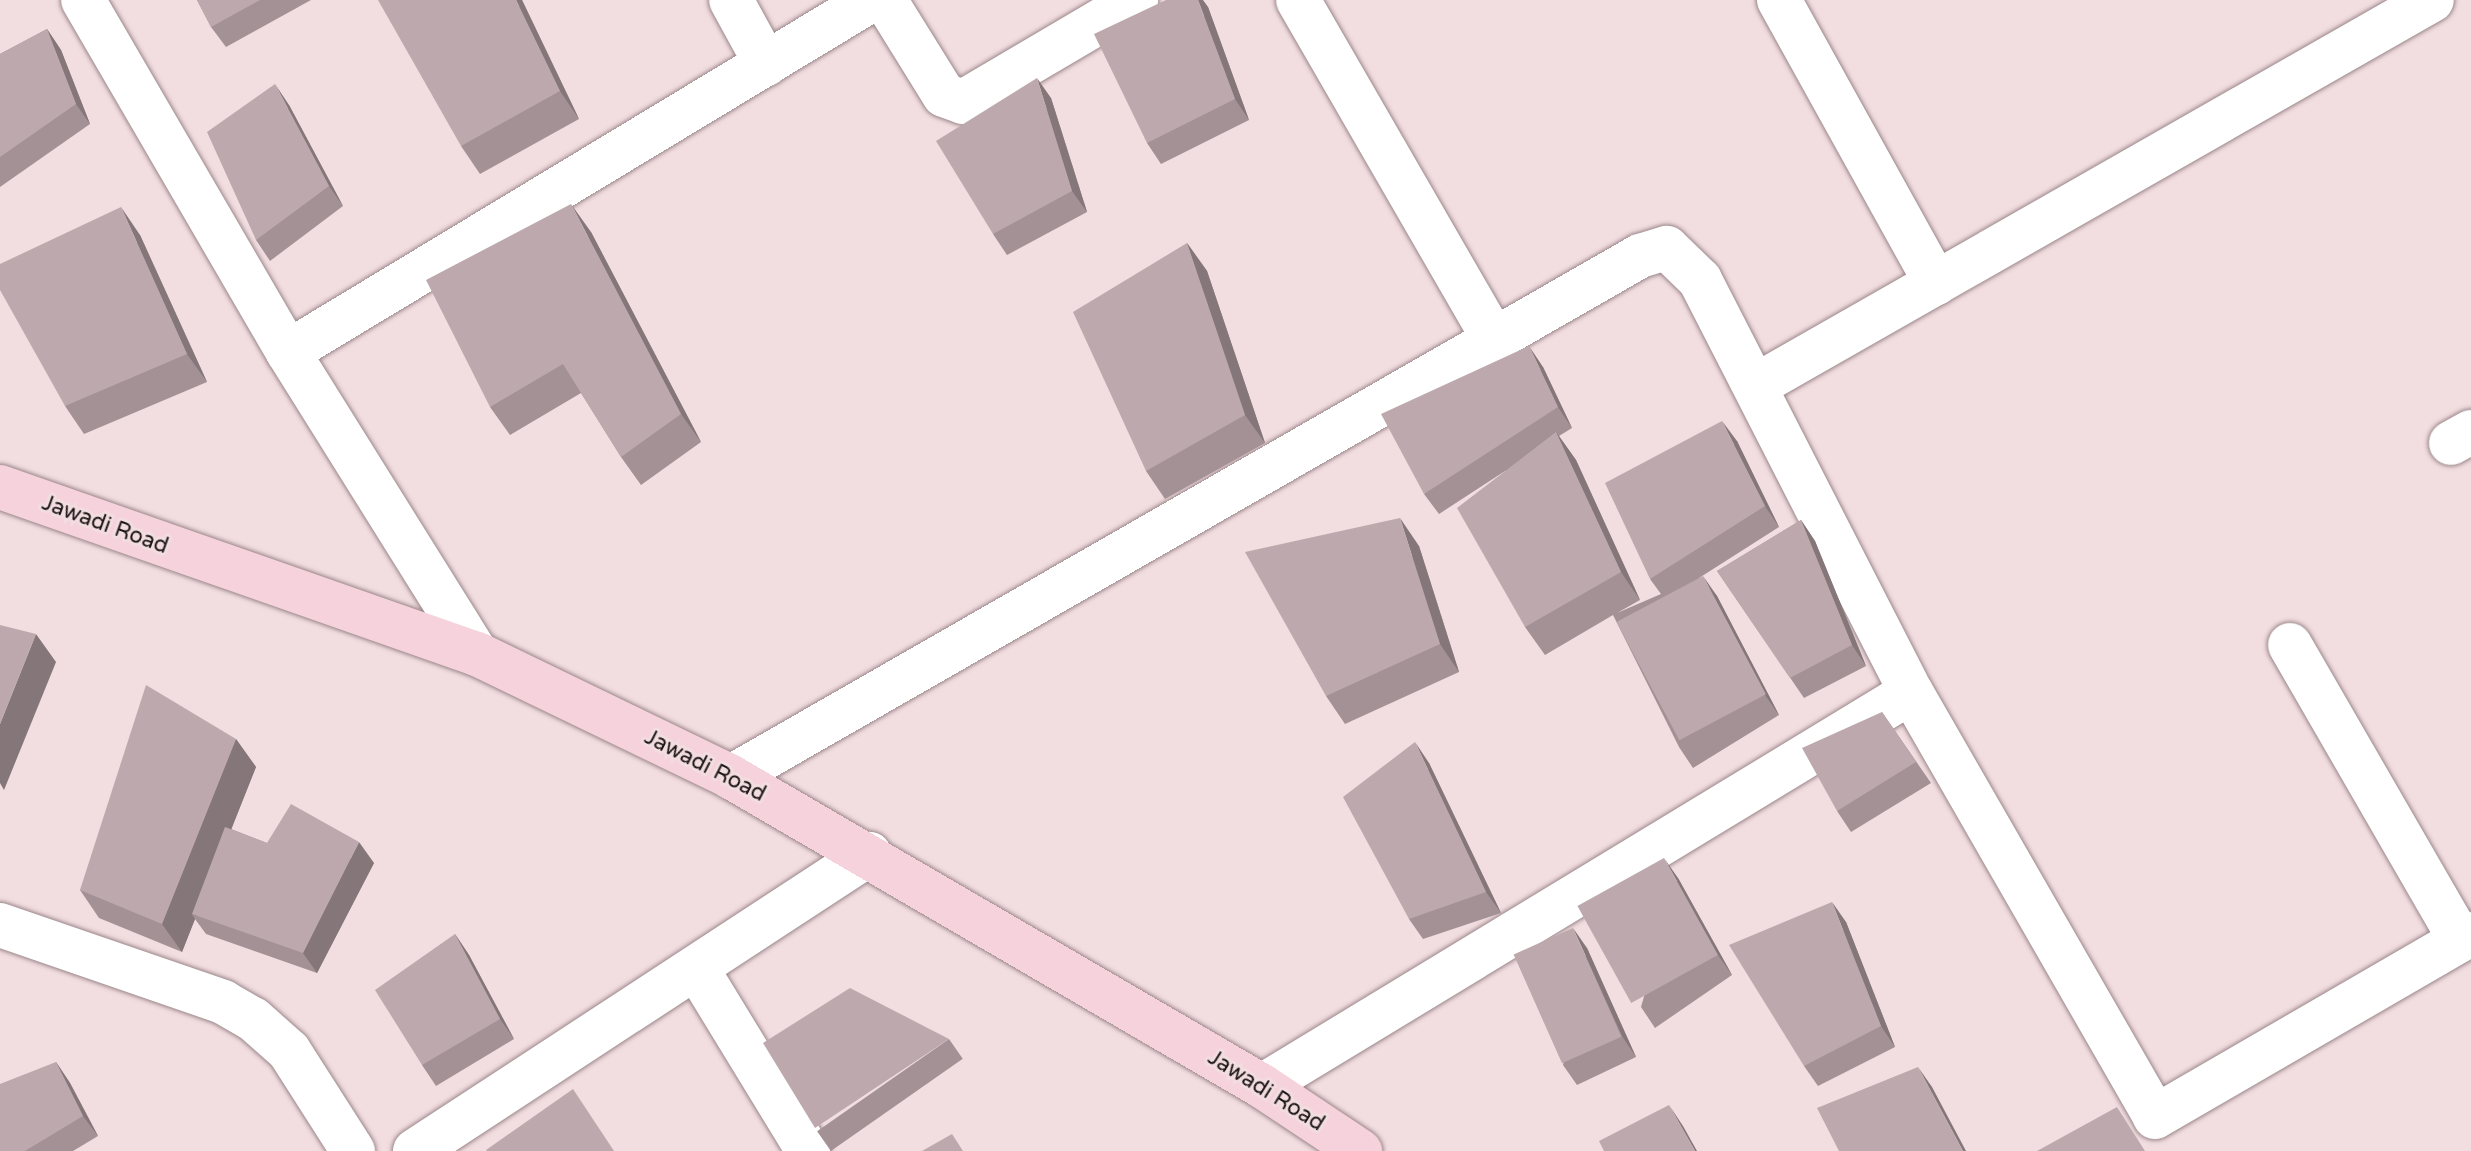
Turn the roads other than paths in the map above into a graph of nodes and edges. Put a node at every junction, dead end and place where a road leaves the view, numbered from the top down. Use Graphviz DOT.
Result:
graph roads {
  1 [pos="83,0"];
  2 [pos="731,0"];
  3 [pos="874,0"];
  4 [pos="1136,0"];
  5 [pos="1298,0"];
  6 [pos="1779,0"];
  7 [pos="2432,0"];
  8 [pos="766,64"];
  9 [pos="1936,283"];
  10 [pos="1494,340"];
  11 [pos="288,352"];
  12 [pos="1755,386"];
  13 [pos="0,487"];
  14 [pos="2290,645"];
  15 [pos="477,654"];
  16 [pos="1911,692"];
  17 [pos="731,777"];
  18 [pos="869,854"];
  19 [pos="0,925"];
  20 [pos="2466,937"];
  21 [pos="697,969"];
  22 [pos="1262,1086"];
  23 [pos="1343,1148"];
  24 [pos="353,1151"];
  25 [pos="415,1151"];
  26 [pos="808,1151"];
  1 -- 11 [label="street"];
  2 -- 8 [label="street"];
  3 -- 4 [label="street"];
  3 -- 8 [label="street"];
  5 -- 10 [label="street"];
  6 -- 9 [label="street"];
  7 -- 9 [label="street"];
  8 -- 11 [label="street"];
  9 -- 12 [label="street"];
  10 -- 12 [label="street"];
  10 -- 17 [label="street"];
  11 -- 15 [label="street"];
  12 -- 16 [label="street"];
  13 -- 15 [label="street, Jawadi Road"];
  14 -- 20 [label="street"];
  15 -- 17 [label="street, Jawadi Road"];
  16 -- 20 [label="street"];
  16 -- 22 [label="street"];
  17 -- 18 [label="street, Jawadi Road"];
  18 -- 21 [label="street"];
  18 -- 22 [label="street, Jawadi Road"];
  19 -- 24 [label="street"];
  21 -- 25 [label="street"];
  21 -- 26 [label="street"];
  22 -- 23 [label="street, Jawadi Road"];
}
